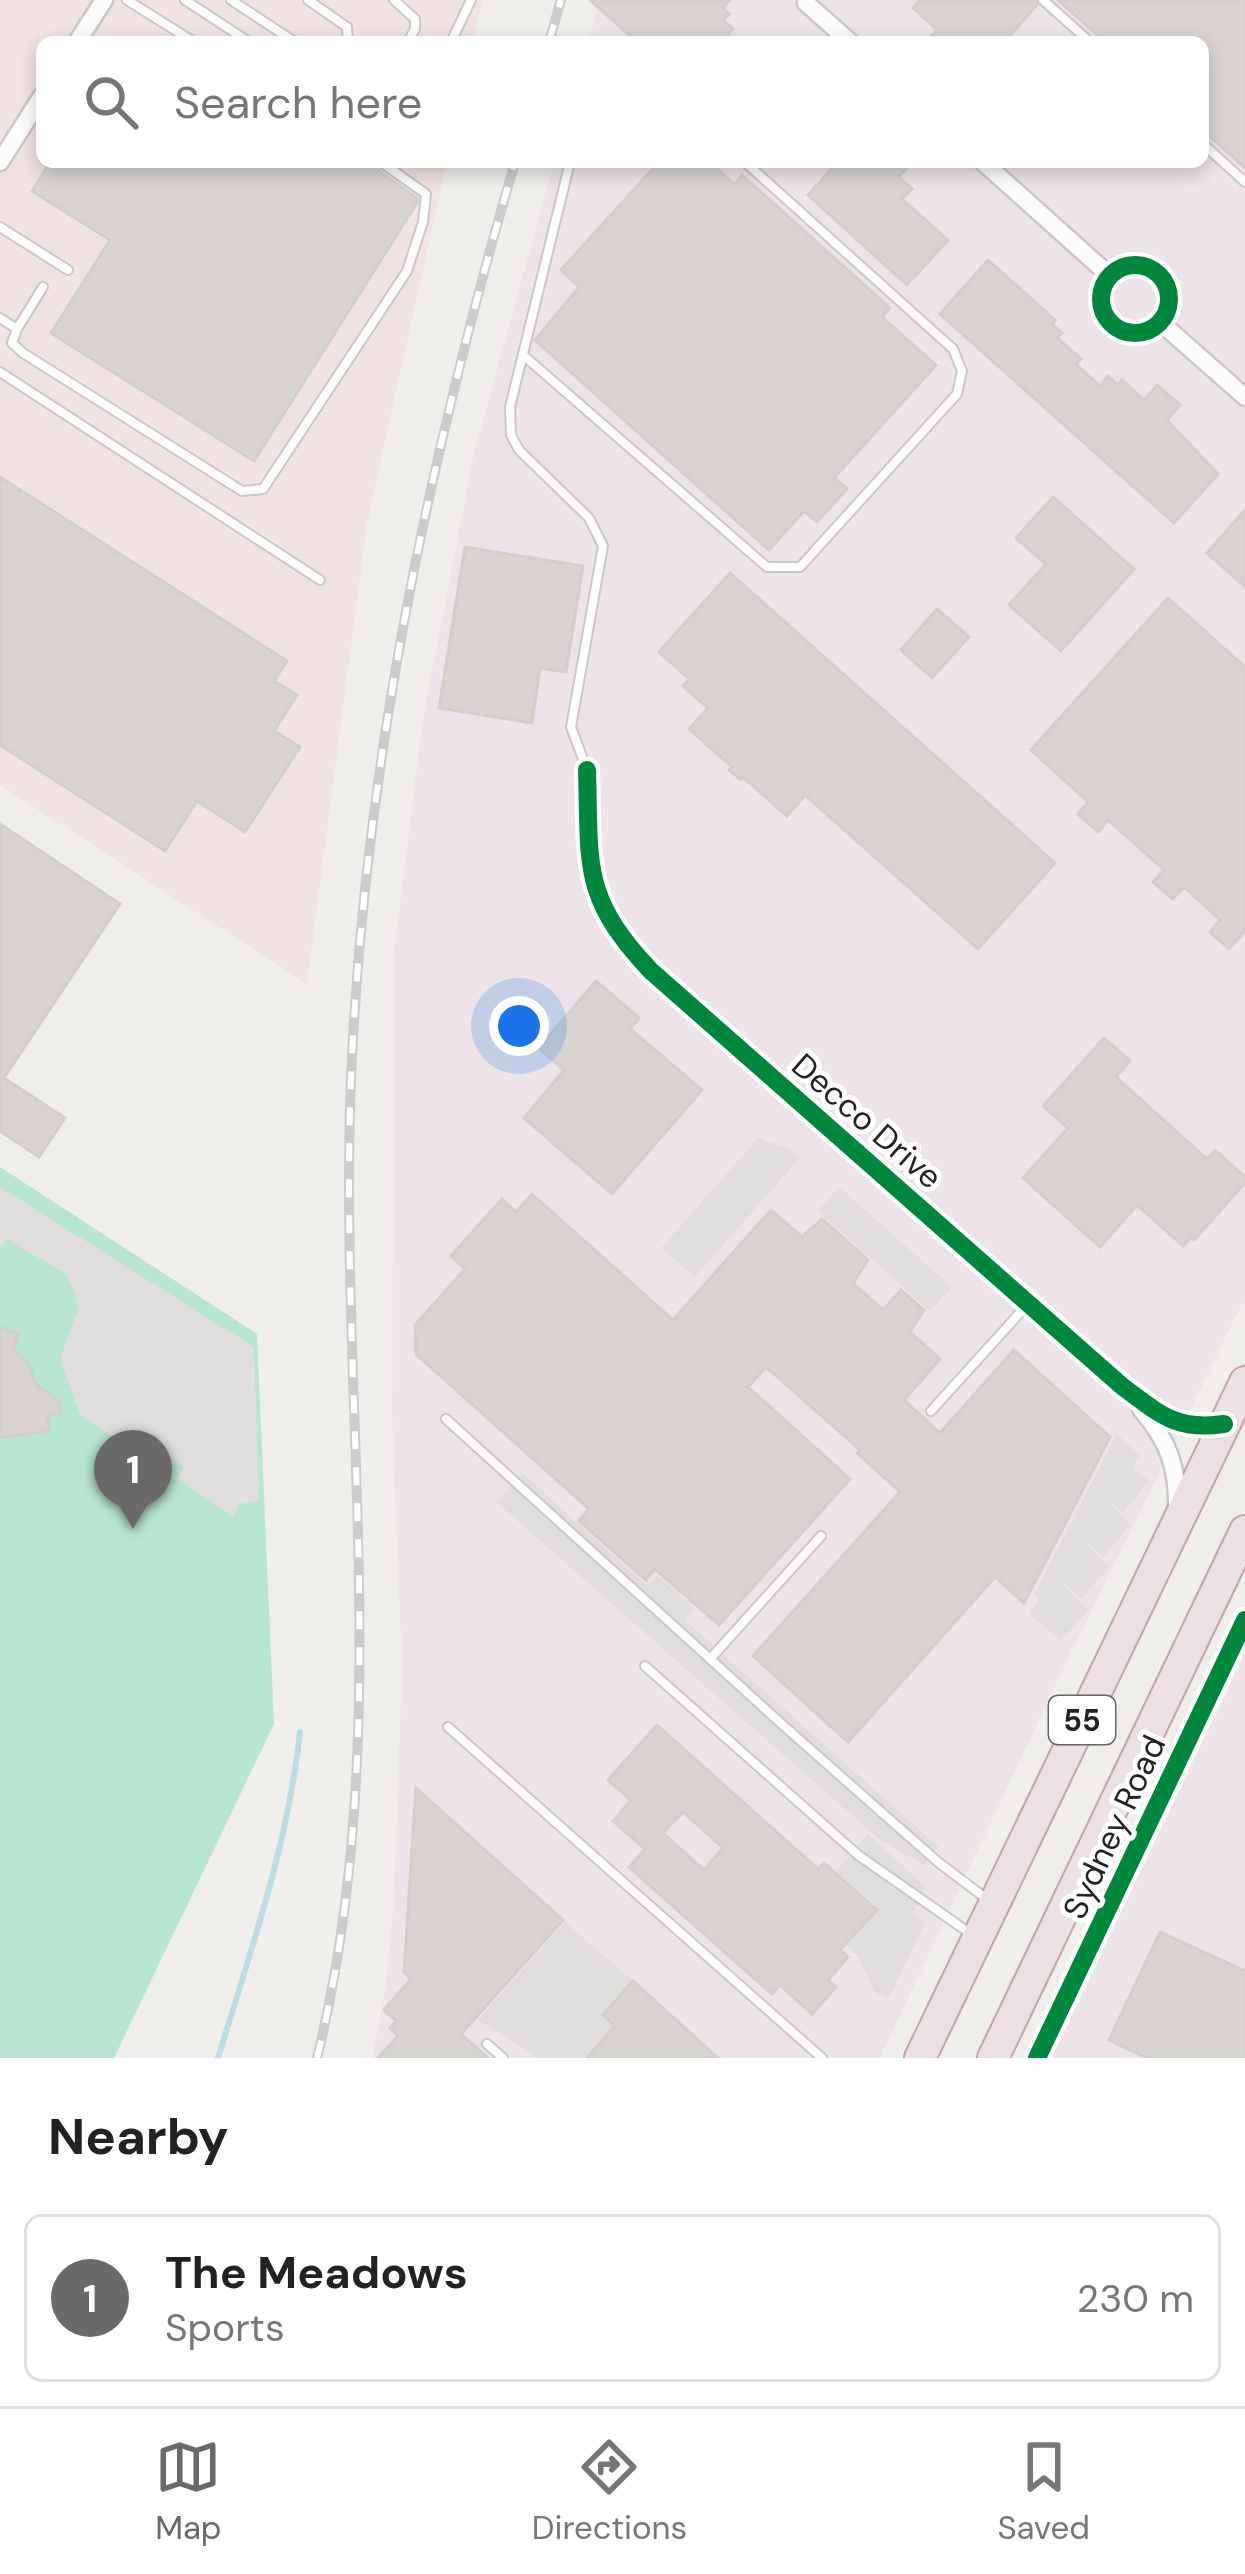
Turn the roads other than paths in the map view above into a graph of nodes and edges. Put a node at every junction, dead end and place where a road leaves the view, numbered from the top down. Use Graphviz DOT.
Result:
graph roads {
  1 [pos="104,0"];
  2 [pos="128,0"];
  3 [pos="185,0"];
  4 [pos="231,0"];
  5 [pos="308,0"];
  6 [pos="394,0"];
  7 [pos="471,0"];
  8 [pos="1043,0"];
  9 [pos="806,3"];
  10 [pos="81,36"];
  11 [pos="185,36"];
  12 [pos="240,36"];
  13 [pos="286,36"];
  14 [pos="347,36"];
  15 [pos="411,36"];
  16 [pos="454,36"];
  17 [pos="843,36"];
  18 [pos="1083,36"];
  19 [pos="36,105"];
  20 [pos="1209,149"];
  21 [pos="0,161"];
  22 [pos="389,168"];
  23 [pos="569,168"];
  24 [pos="752,168"];
  25 [pos="990,168"];
  26 [pos="1245,182"];
  27 [pos="0,226"];
  28 [pos="68,270"];
  29 [pos="1110,276"];
  30 [pos="44,287"];
  31 [pos="0,318"];
  32 [pos="1160,322"];
  33 [pos="17,329"];
  34 [pos="523,355"];
  35 [pos="0,372"];
  36 [pos="1245,398"];
  37 [pos="320,580"];
  38 [pos="587,770"];
  39 [pos="1028,1304"];
  40 [pos="1245,1382"];
  41 [pos="1123,1387"];
  42 [pos="931,1411"];
  43 [pos="446,1420"];
  44 [pos="1224,1424"];
  45 [pos="1177,1523"];
  46 [pos="1245,1531"];
  47 [pos="821,1536"];
  48 [pos="1245,1620"];
  49 [pos="710,1659"];
  50 [pos="645,1666"];
  51 [pos="448,1726"];
  52 [pos="994,1903"];
  53 [pos="978,1938"];
  54 [pos="487,2044"];
  55 [pos="503,2058"];
  56 [pos="821,2058"];
  57 [pos="920,2058"];
  58 [pos="993,2058"];
  59 [pos="1037,2058"];
  1 -- 10 [label="street"];
  2 -- 11 [label="lane"];
  3 -- 12 [label="lane"];
  4 -- 13 [label="lane"];
  5 -- 14 [label="lane"];
  6 -- 15 [label="lane"];
  7 -- 16 [label="lane"];
  8 -- 18 [label="lane"];
  9 -- 17 [label="street"];
  19 -- 21 [label="street"];
  20 -- 26 [label="lane"];
  22 -- 33 [label="lane"];
  23 -- 34 [label="lane"];
  24 -- 34 [label="lane"];
  25 -- 29 [label="street"];
  27 -- 28 [label="lane"];
  29 -- 32 [label="street"];
  29 -- 32 [label="street"];
  30 -- 33 [label="lane"];
  31 -- 33 [label="lane"];
  32 -- 36 [label="street"];
  34 -- 38 [label="lane"];
  35 -- 37 [label="lane"];
  38 -- 39 [label="street, Decco Drive"];
  39 -- 41 [label="street, Decco Drive"];
  39 -- 42 [label="lane"];
  40 -- 44 [label="highway, 55"];
  41 -- 44 [label="street, Decco Drive"];
  41 -- 45 [label="street, Decco Drive"];
  43 -- 49 [label="lane"];
  44 -- 45 [label="highway, 55"];
  45 -- 52 [label="highway, 55"];
  46 -- 58 [label="highway, Sydney Road / 55"];
  47 -- 49 [label="lane"];
  48 -- 59 [label="street, Sydney Road"];
  49 -- 52 [label="lane"];
  50 -- 53 [label="lane"];
  51 -- 56 [label="lane"];
  52 -- 53 [label="highway, 55"];
  53 -- 57 [label="highway, 55"];
  54 -- 55 [label="lane"];
}
